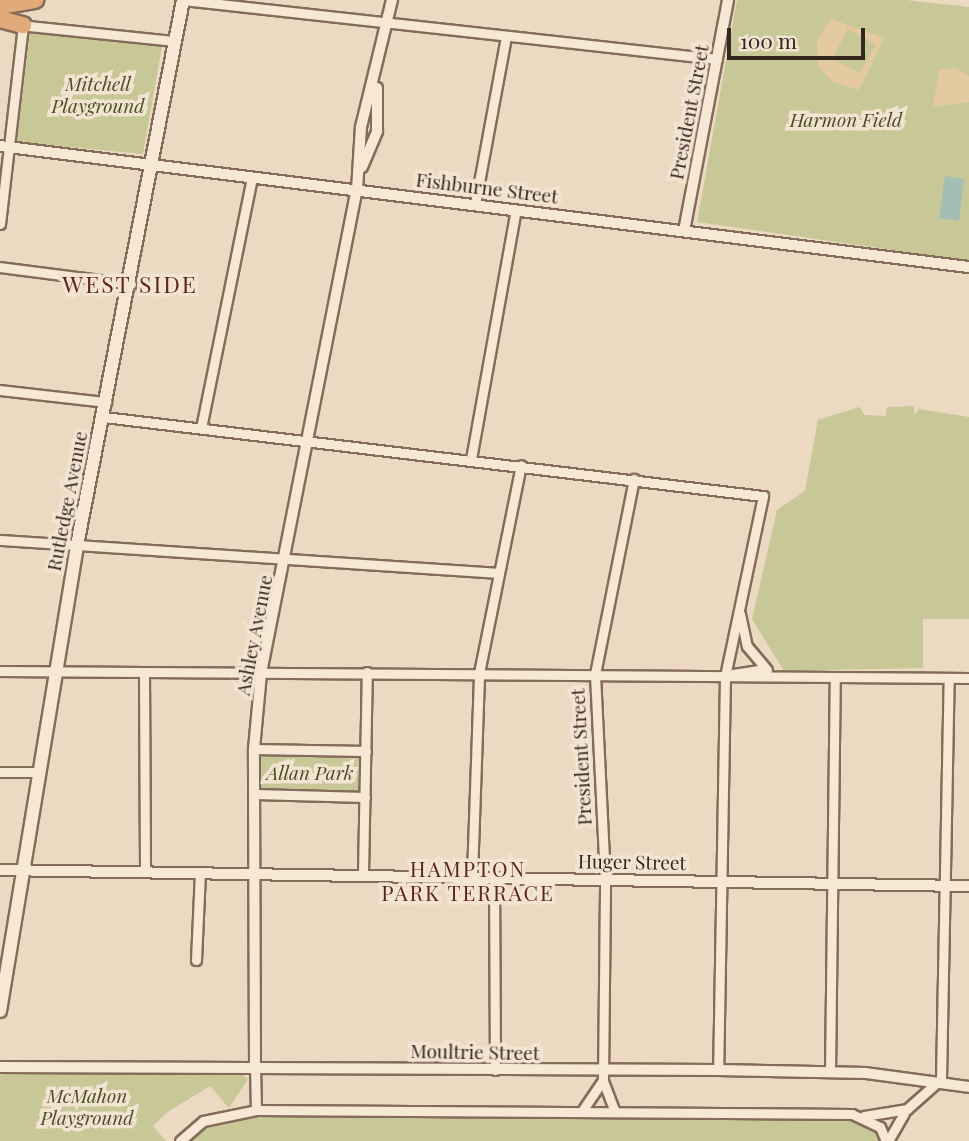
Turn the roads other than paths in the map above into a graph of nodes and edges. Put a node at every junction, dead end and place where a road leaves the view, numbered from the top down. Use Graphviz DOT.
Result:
graph roads {
  1 [pos="35,0"];
  2 [pos="183,0"];
  3 [pos="392,0"];
  4 [pos="728,0"];
  5 [pos="0,5"];
  6 [pos="0,19"];
  7 [pos="388,24"];
  8 [pos="0,25"];
  9 [pos="23,25"];
  10 [pos="506,37"];
  11 [pos="175,41"];
  12 [pos="717,59"];
  13 [pos="377,78"];
  14 [pos="5,146"];
  15 [pos="152,162"];
  16 [pos="359,174"];
  17 [pos="252,177"];
  18 [pos="356,190"];
  19 [pos="475,204"];
  20 [pos="516,210"];
  21 [pos="0,224"];
  22 [pos="684,230"];
  23 [pos="0,267"];
  24 [pos="969,267"];
  25 [pos="131,284"];
  26 [pos="0,390"];
  27 [pos="106,402"];
  28 [pos="104,416"];
  29 [pos="201,428"];
  30 [pos="308,440"];
  31 [pos="471,459"];
  32 [pos="521,465"];
  33 [pos="634,479"];
  34 [pos="0,540"];
  35 [pos="77,545"];
  36 [pos="289,557"];
  37 [pos="499,573"];
  38 [pos="739,608"];
  39 [pos="767,670"];
  40 [pos="0,671"];
  41 [pos="54,671"];
  42 [pos="367,672"];
  43 [pos="145,673"];
  44 [pos="261,673"];
  45 [pos="480,673"];
  46 [pos="595,674"];
  47 [pos="725,677"];
  48 [pos="786,677"];
  49 [pos="835,678"];
  50 [pos="949,678"];
  51 [pos="969,678"];
  52 [pos="254,750"];
  53 [pos="366,751"];
  54 [pos="0,772"];
  55 [pos="37,772"];
  56 [pos="255,794"];
  57 [pos="365,797"];
  58 [pos="0,870"];
  59 [pos="21,870"];
  60 [pos="145,872"];
  61 [pos="200,872"];
  62 [pos="363,873"];
  63 [pos="256,874"];
  64 [pos="472,876"];
  65 [pos="494,876"];
  66 [pos="604,879"];
  67 [pos="721,881"];
  68 [pos="833,883"];
  69 [pos="947,885"];
  70 [pos="969,886"];
  71 [pos="196,960"];
  72 [pos="0,1011"];
  73 [pos="255,1066"];
  74 [pos="0,1067"];
  75 [pos="495,1070"];
  76 [pos="718,1070"];
  77 [pos="830,1072"];
  78 [pos="603,1075"];
  79 [pos="969,1077"];
  80 [pos="945,1080"];
  81 [pos="969,1087"];
  82 [pos="907,1109"];
  83 [pos="256,1110"];
  84 [pos="582,1111"];
  85 [pos="615,1112"];
  86 [pos="862,1116"];
  87 [pos="180,1141"];
  88 [pos="887,1141"];
  1 -- 5 [label="highway"];
  2 -- 7 [label="street"];
  2 -- 11 [label="main road, Rutledge Avenue"];
  3 -- 7 [label="street, Ashley Avenue"];
  4 -- 12 [label="street, President Street"];
  6 -- 9 [label="highway"];
  7 -- 10 [label="street"];
  7 -- 13 [label="street, Ashley Avenue"];
  8 -- 9 [label="street"];
  9 -- 11 [label="street"];
  9 -- 14 [label="street"];
  10 -- 12 [label="street"];
  10 -- 19 [label="street"];
  11 -- 15 [label="main road, Rutledge Avenue"];
  12 -- 22 [label="street, President Street"];
  13 -- 16 [label="street, Ashley Avenue"];
  13 -- 16 [label="street, Ashley Avenue"];
  14 -- 15 [label="street, Fishburne Street"];
  14 -- 21 [label="street"];
  15 -- 17 [label="street, Fishburne Street"];
  15 -- 25 [label="main road, Rutledge Avenue"];
  16 -- 18 [label="street, Ashley Avenue"];
  17 -- 18 [label="street, Fishburne Street"];
  17 -- 29 [label="street"];
  18 -- 19 [label="street, Fishburne Street"];
  18 -- 30 [label="street, Ashley Avenue"];
  19 -- 20 [label="street, Fishburne Street"];
  20 -- 22 [label="street, Fishburne Street"];
  20 -- 31 [label="street"];
  22 -- 24 [label="street, Fishburne Street"];
  23 -- 25 [label="street"];
  25 -- 27 [label="main road, Rutledge Avenue"];
  26 -- 27 [label="street"];
  27 -- 28 [label="main road, Rutledge Avenue"];
  28 -- 29 [label="street"];
  28 -- 35 [label="main road, Rutledge Avenue"];
  29 -- 30 [label="street"];
  30 -- 31 [label="street"];
  30 -- 36 [label="street, Ashley Avenue"];
  31 -- 32 [label="street"];
  32 -- 33 [label="street"];
  32 -- 37 [label="street"];
  33 -- 38 [label="street"];
  33 -- 46 [label="street, President Street"];
  34 -- 35 [label="street"];
  35 -- 36 [label="street"];
  35 -- 41 [label="main road, Rutledge Avenue"];
  36 -- 37 [label="street"];
  36 -- 44 [label="street, Ashley Avenue"];
  37 -- 45 [label="street"];
  38 -- 39 [label="street"];
  38 -- 47 [label="street"];
  39 -- 47 [label="street"];
  39 -- 48 [label="street"];
  40 -- 41 [label="street"];
  41 -- 43 [label="street"];
  41 -- 55 [label="main road, Rutledge Avenue"];
  42 -- 44 [label="street"];
  42 -- 45 [label="street"];
  42 -- 53 [label="street"];
  43 -- 44 [label="street"];
  43 -- 60 [label="street"];
  44 -- 52 [label="street, Ashley Avenue"];
  45 -- 46 [label="street"];
  45 -- 64 [label="street"];
  46 -- 47 [label="street"];
  46 -- 66 [label="street, President Street"];
  47 -- 48 [label="street"];
  47 -- 67 [label="street"];
  48 -- 49 [label="street"];
  49 -- 50 [label="street"];
  49 -- 68 [label="street"];
  50 -- 51 [label="street"];
  50 -- 69 [label="street"];
  52 -- 53 [label="street"];
  52 -- 56 [label="street, Ashley Avenue"];
  53 -- 57 [label="street"];
  54 -- 55 [label="street"];
  55 -- 59 [label="main road, Rutledge Avenue"];
  56 -- 57 [label="street"];
  56 -- 63 [label="street, Ashley Avenue"];
  57 -- 62 [label="street"];
  58 -- 59 [label="street, Huger Street"];
  59 -- 60 [label="street, Huger Street"];
  59 -- 72 [label="main road, Rutledge Avenue"];
  60 -- 61 [label="street, Huger Street"];
  61 -- 63 [label="street, Huger Street"];
  61 -- 71 [label="street"];
  62 -- 63 [label="street, Huger Street"];
  62 -- 64 [label="street, Huger Street"];
  63 -- 73 [label="street, Ashley Avenue"];
  64 -- 65 [label="street, Huger Street"];
  65 -- 66 [label="street, Huger Street"];
  65 -- 75 [label="street"];
  66 -- 67 [label="street, Huger Street"];
  66 -- 78 [label="street, President Street"];
  67 -- 68 [label="street, Huger Street"];
  67 -- 76 [label="street"];
  68 -- 69 [label="street, Huger Street"];
  68 -- 77 [label="street"];
  69 -- 70 [label="street, Huger Street"];
  69 -- 80 [label="street"];
  73 -- 74 [label="street, Moultrie Street"];
  73 -- 75 [label="street, Moultrie Street"];
  73 -- 83 [label="street, Ashley Avenue"];
  75 -- 78 [label="street, Moultrie Street"];
  76 -- 77 [label="street, Moultrie Street"];
  76 -- 78 [label="street, Moultrie Street"];
  77 -- 80 [label="street, Moultrie Street"];
  78 -- 84 [label="street"];
  78 -- 85 [label="street, President Street"];
  79 -- 80 [label="street, Moultrie Street"];
  80 -- 81 [label="street, Moultrie Street"];
  80 -- 82 [label="street"];
  82 -- 86 [label="street"];
  82 -- 88 [label="street"];
  83 -- 84 [label="street"];
  83 -- 87 [label="street"];
  84 -- 85 [label="street"];
  85 -- 86 [label="street"];
  86 -- 88 [label="street"];
}
